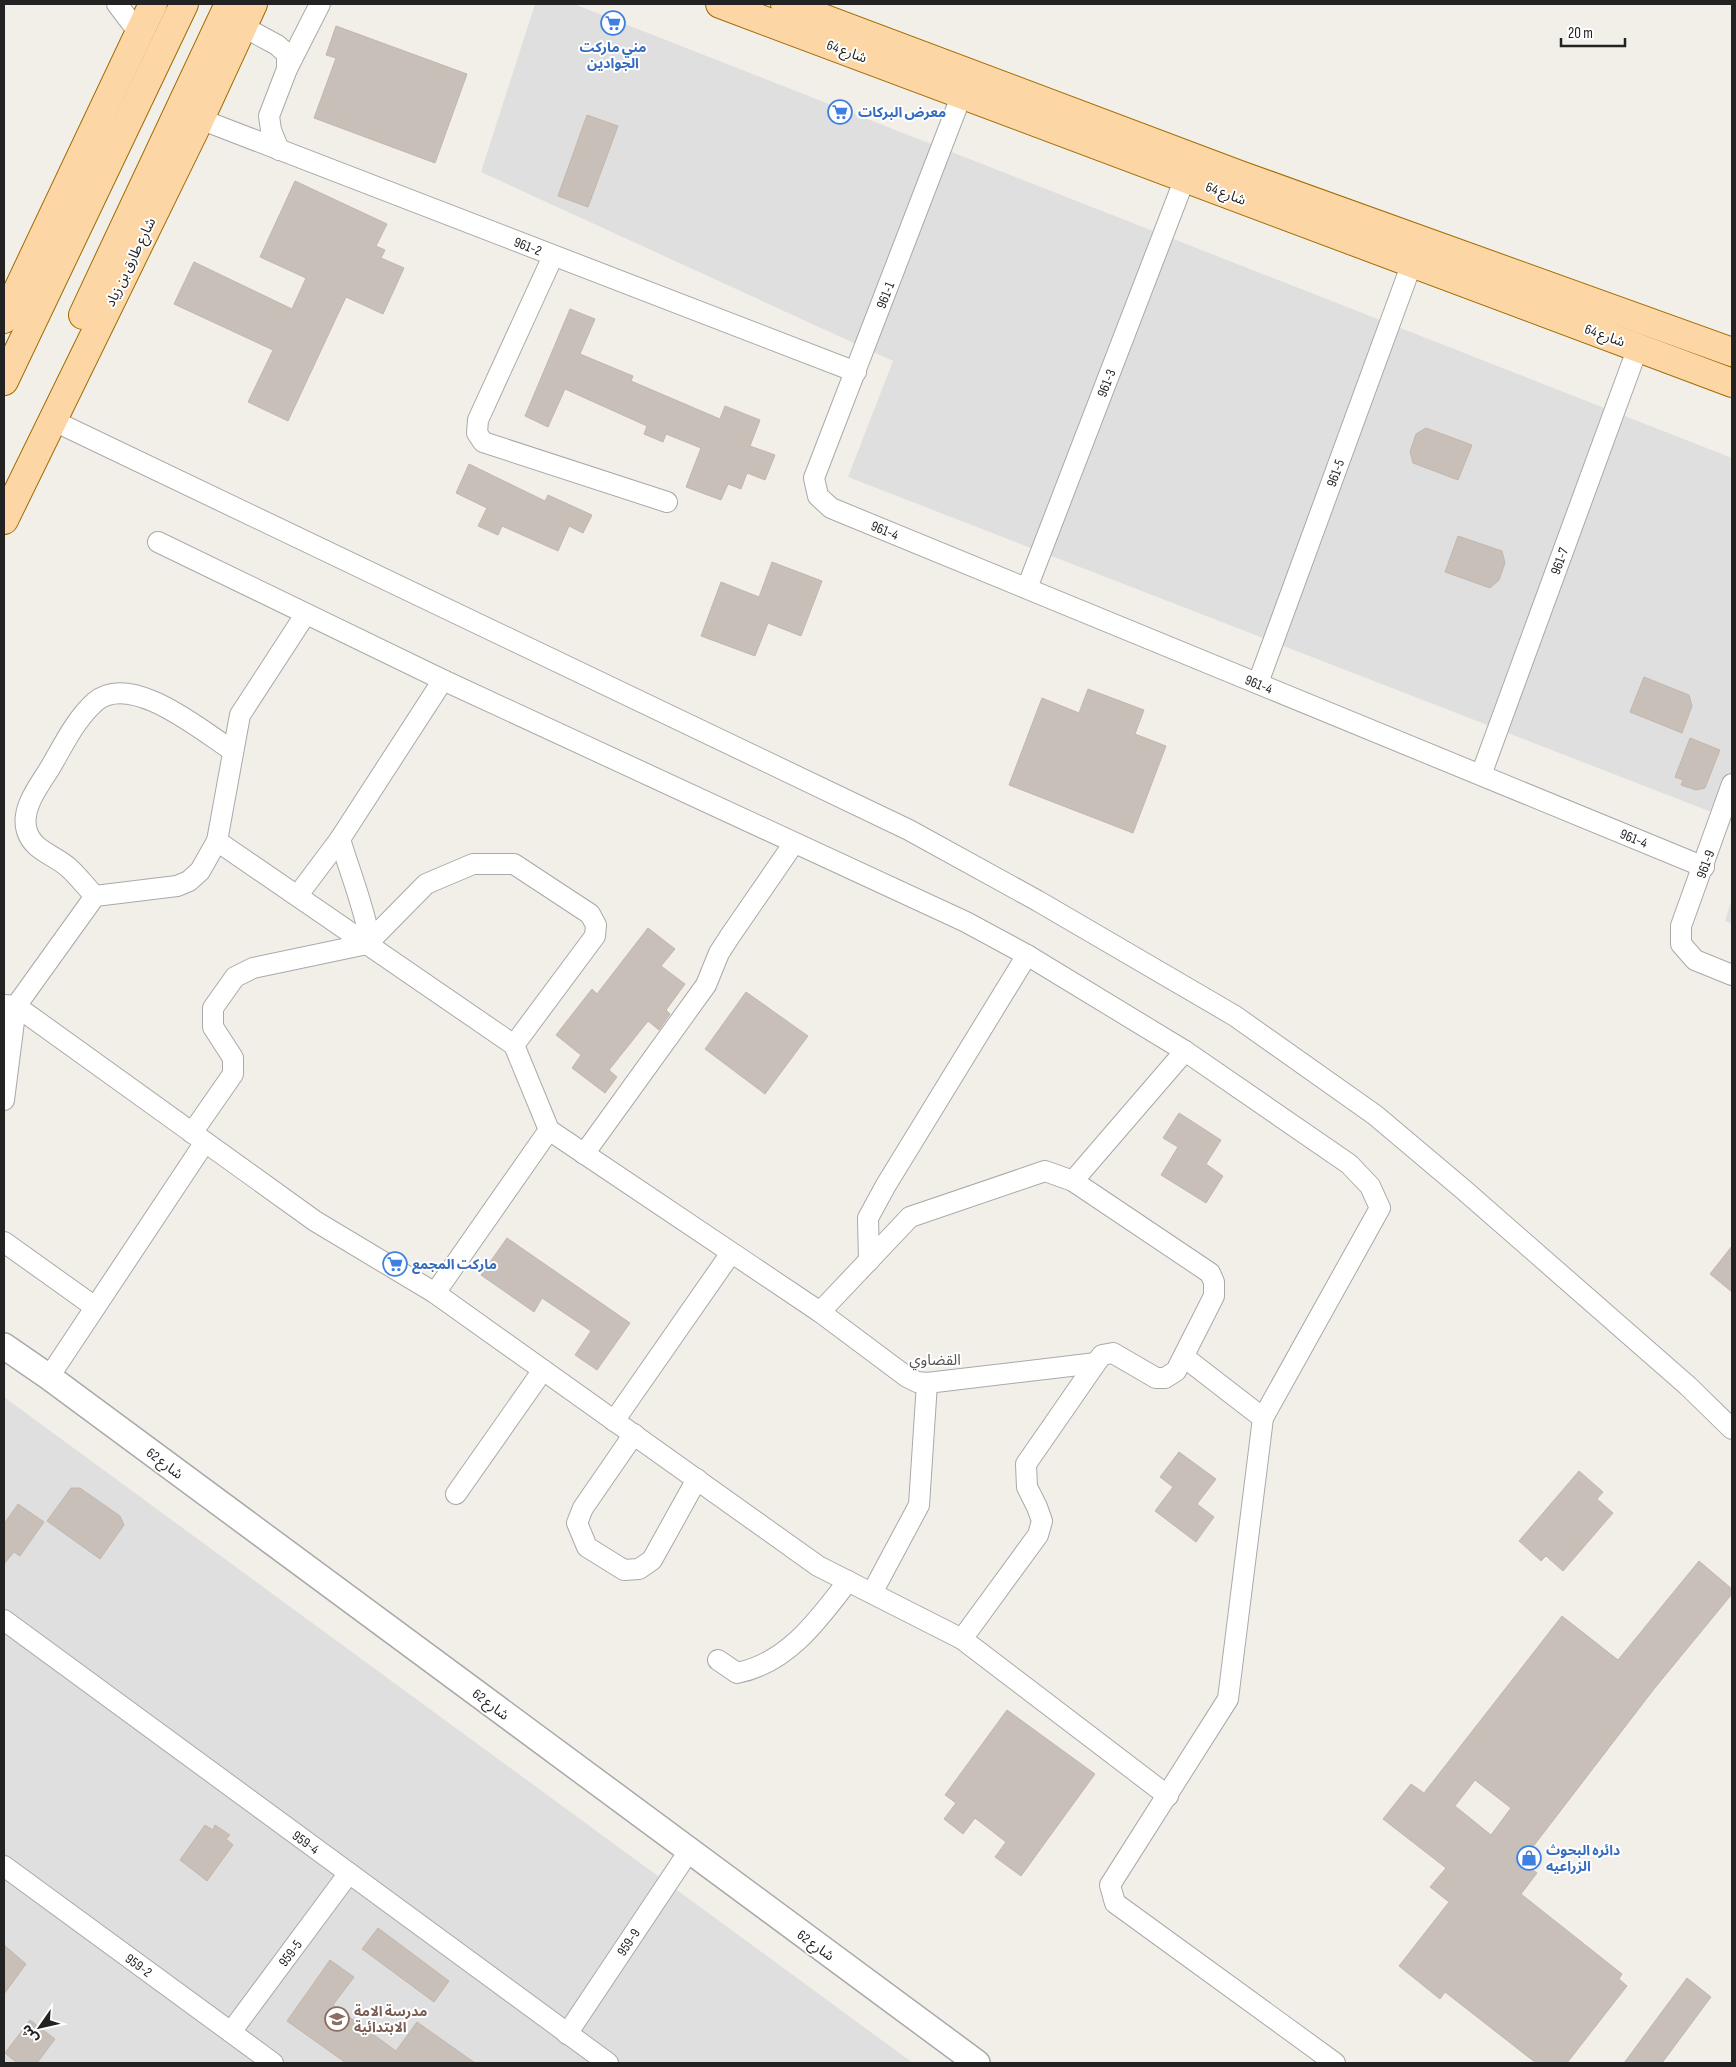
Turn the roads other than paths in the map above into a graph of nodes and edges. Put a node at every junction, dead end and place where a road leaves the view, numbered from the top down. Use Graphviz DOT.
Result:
graph roads {
  1 [pos="117,4"];
  2 [pos="153,4"];
  3 [pos="184,4"];
  4 [pos="320,4"];
  5 [pos="720,4"];
  6 [pos="785,4"];
  7 [pos="242,11"];
  8 [pos="139,33"];
  9 [pos="287,69"];
  10 [pos="962,94"];
  11 [pos="200,120"];
  12 [pos="279,150"];
  13 [pos="1185,178"];
  14 [pos="553,256"];
  15 [pos="1412,263"];
  16 [pos="10,287"];
  17 [pos="4,319"];
  18 [pos="1638,347"];
  19 [pos="1732,352"];
  20 [pos="856,372"];
  21 [pos="4,382"];
  22 [pos="1732,383"];
  23 [pos="52,420"];
  24 [pos="4,484"];
  25 [pos="818,496"];
  26 [pos="667,502"];
  27 [pos="4,520"];
  28 [pos="158,542"];
  29 [pos="1027,588"];
  30 [pos="305,615"];
  31 [pos="443,680"];
  32 [pos="1258,684"];
  33 [pos="233,751"];
  34 [pos="1480,774"];
  35 [pos="1732,784"];
  36 [pos="340,839"];
  37 [pos="217,841"];
  38 [pos="794,843"];
  39 [pos="1704,867"];
  40 [pos="298,895"];
  41 [pos="95,896"];
  42 [pos="369,943"];
  43 [pos="1027,955"];
  44 [pos="1732,974"];
  45 [pos="10,1005"];
  46 [pos="514,1045"];
  47 [pos="1185,1051"];
  48 [pos="4,1100"];
  49 [pos="549,1130"];
  50 [pos="199,1137"];
  51 [pos="584,1154"];
  52 [pos="1073,1181"];
  53 [pos="4,1242"];
  54 [pos="731,1253"];
  55 [pos="869,1261"];
  56 [pos="435,1293"];
  57 [pos="96,1307"];
  58 [pos="820,1312"];
  59 [pos="4,1346"];
  60 [pos="1184,1357"];
  61 [pos="1096,1363"];
  62 [pos="543,1370"];
  63 [pos="49,1377"];
  64 [pos="927,1383"];
  65 [pos="1263,1418"];
  66 [pos="614,1420"];
  67 [pos="1732,1429"];
  68 [pos="634,1434"];
  69 [pos="697,1479"];
  70 [pos="456,1494"];
  71 [pos="848,1581"];
  72 [pos="872,1593"];
  73 [pos="4,1620"];
  74 [pos="962,1639"];
  75 [pos="718,1660"];
  76 [pos="1168,1796"];
  77 [pos="689,1851"];
  78 [pos="4,1866"];
  79 [pos="349,1873"];
  80 [pos="231,2032"];
  81 [pos="567,2034"];
  82 [pos="273,2063"];
  83 [pos="608,2063"];
  84 [pos="977,2063"];
  85 [pos="1336,2063"];
  1 -- 8 [label="street"];
  2 -- 8 [label="main road"];
  3 -- 21 [label="main road"];
  4 -- 9 [label="street"];
  5 -- 10 [label="main road, شارع 64"];
  6 -- 19 [label="main road, شارع 64"];
  7 -- 9 [label="street"];
  7 -- 11 [label="main road, شارع طارق بن زياد"];
  7 -- 24 [label="main road"];
  8 -- 16 [label="main road"];
  9 -- 12 [label="street"];
  10 -- 13 [label="main road, شارع 64"];
  10 -- 20 [label="street, 961-1"];
  11 -- 12 [label="street, 961-2"];
  11 -- 23 [label="main road, شارع طارق بن زياد"];
  12 -- 14 [label="street, 961-2"];
  13 -- 15 [label="main road, شارع 64"];
  13 -- 29 [label="street, 961-3"];
  14 -- 20 [label="street, 961-2"];
  14 -- 26 [label="street"];
  15 -- 18 [label="main road, شارع 64"];
  15 -- 32 [label="street, 961-5"];
  16 -- 17 [label="main road"];
  18 -- 22 [label="main road, شارع 64"];
  18 -- 34 [label="street, 961-7"];
  20 -- 25 [label="street, 961-1"];
  23 -- 27 [label="main road, شارع طارق بن زياد"];
  23 -- 67 [label="street"];
  25 -- 29 [label="street, 961-4"];
  28 -- 30 [label="street"];
  29 -- 32 [label="street, 961-4"];
  30 -- 31 [label="street"];
  30 -- 33 [label="street"];
  31 -- 36 [label="street"];
  31 -- 38 [label="street"];
  32 -- 34 [label="street, 961-4"];
  33 -- 37 [label="street"];
  33 -- 41 [label="street"];
  34 -- 39 [label="street, 961-4"];
  35 -- 39 [label="street, 961-9"];
  36 -- 40 [label="street"];
  36 -- 42 [label="street"];
  37 -- 40 [label="street"];
  37 -- 41 [label="street"];
  38 -- 43 [label="street"];
  38 -- 51 [label="street"];
  39 -- 44 [label="street, 961-9"];
  40 -- 42 [label="street"];
  41 -- 45 [label="street"];
  42 -- 46 [label="street"];
  42 -- 46 [label="street"];
  42 -- 50 [label="street"];
  43 -- 47 [label="street"];
  43 -- 55 [label="street"];
  45 -- 48 [label="street"];
  45 -- 50 [label="street"];
  46 -- 49 [label="street"];
  47 -- 52 [label="street"];
  47 -- 65 [label="street"];
  49 -- 51 [label="street"];
  49 -- 56 [label="street"];
  50 -- 56 [label="street"];
  50 -- 57 [label="street"];
  51 -- 54 [label="street"];
  52 -- 55 [label="street"];
  52 -- 60 [label="street"];
  53 -- 57 [label="street"];
  54 -- 58 [label="street"];
  54 -- 66 [label="street"];
  55 -- 58 [label="street"];
  56 -- 62 [label="street"];
  57 -- 63 [label="street"];
  58 -- 64 [label="street"];
  59 -- 63 [label="street, شارع 62"];
  60 -- 61 [label="street"];
  60 -- 65 [label="street"];
  61 -- 64 [label="street"];
  61 -- 74 [label="street"];
  62 -- 66 [label="street"];
  62 -- 70 [label="street"];
  63 -- 77 [label="street, شارع 62"];
  64 -- 72 [label="street"];
  65 -- 76 [label="street"];
  66 -- 68 [label="street"];
  68 -- 69 [label="street"];
  68 -- 69 [label="street"];
  69 -- 71 [label="street"];
  71 -- 72 [label="street"];
  71 -- 75 [label="street"];
  72 -- 74 [label="street"];
  73 -- 79 [label="street, 959-4"];
  74 -- 76 [label="street"];
  76 -- 85 [label="street"];
  77 -- 81 [label="street, 959-9"];
  77 -- 84 [label="street, شارع 62"];
  78 -- 80 [label="street, 959-2"];
  79 -- 80 [label="street, 959-5"];
  79 -- 81 [label="street, 959-4"];
  80 -- 82 [label="street, 959-2"];
  81 -- 83 [label="street, 959-4"];
}
